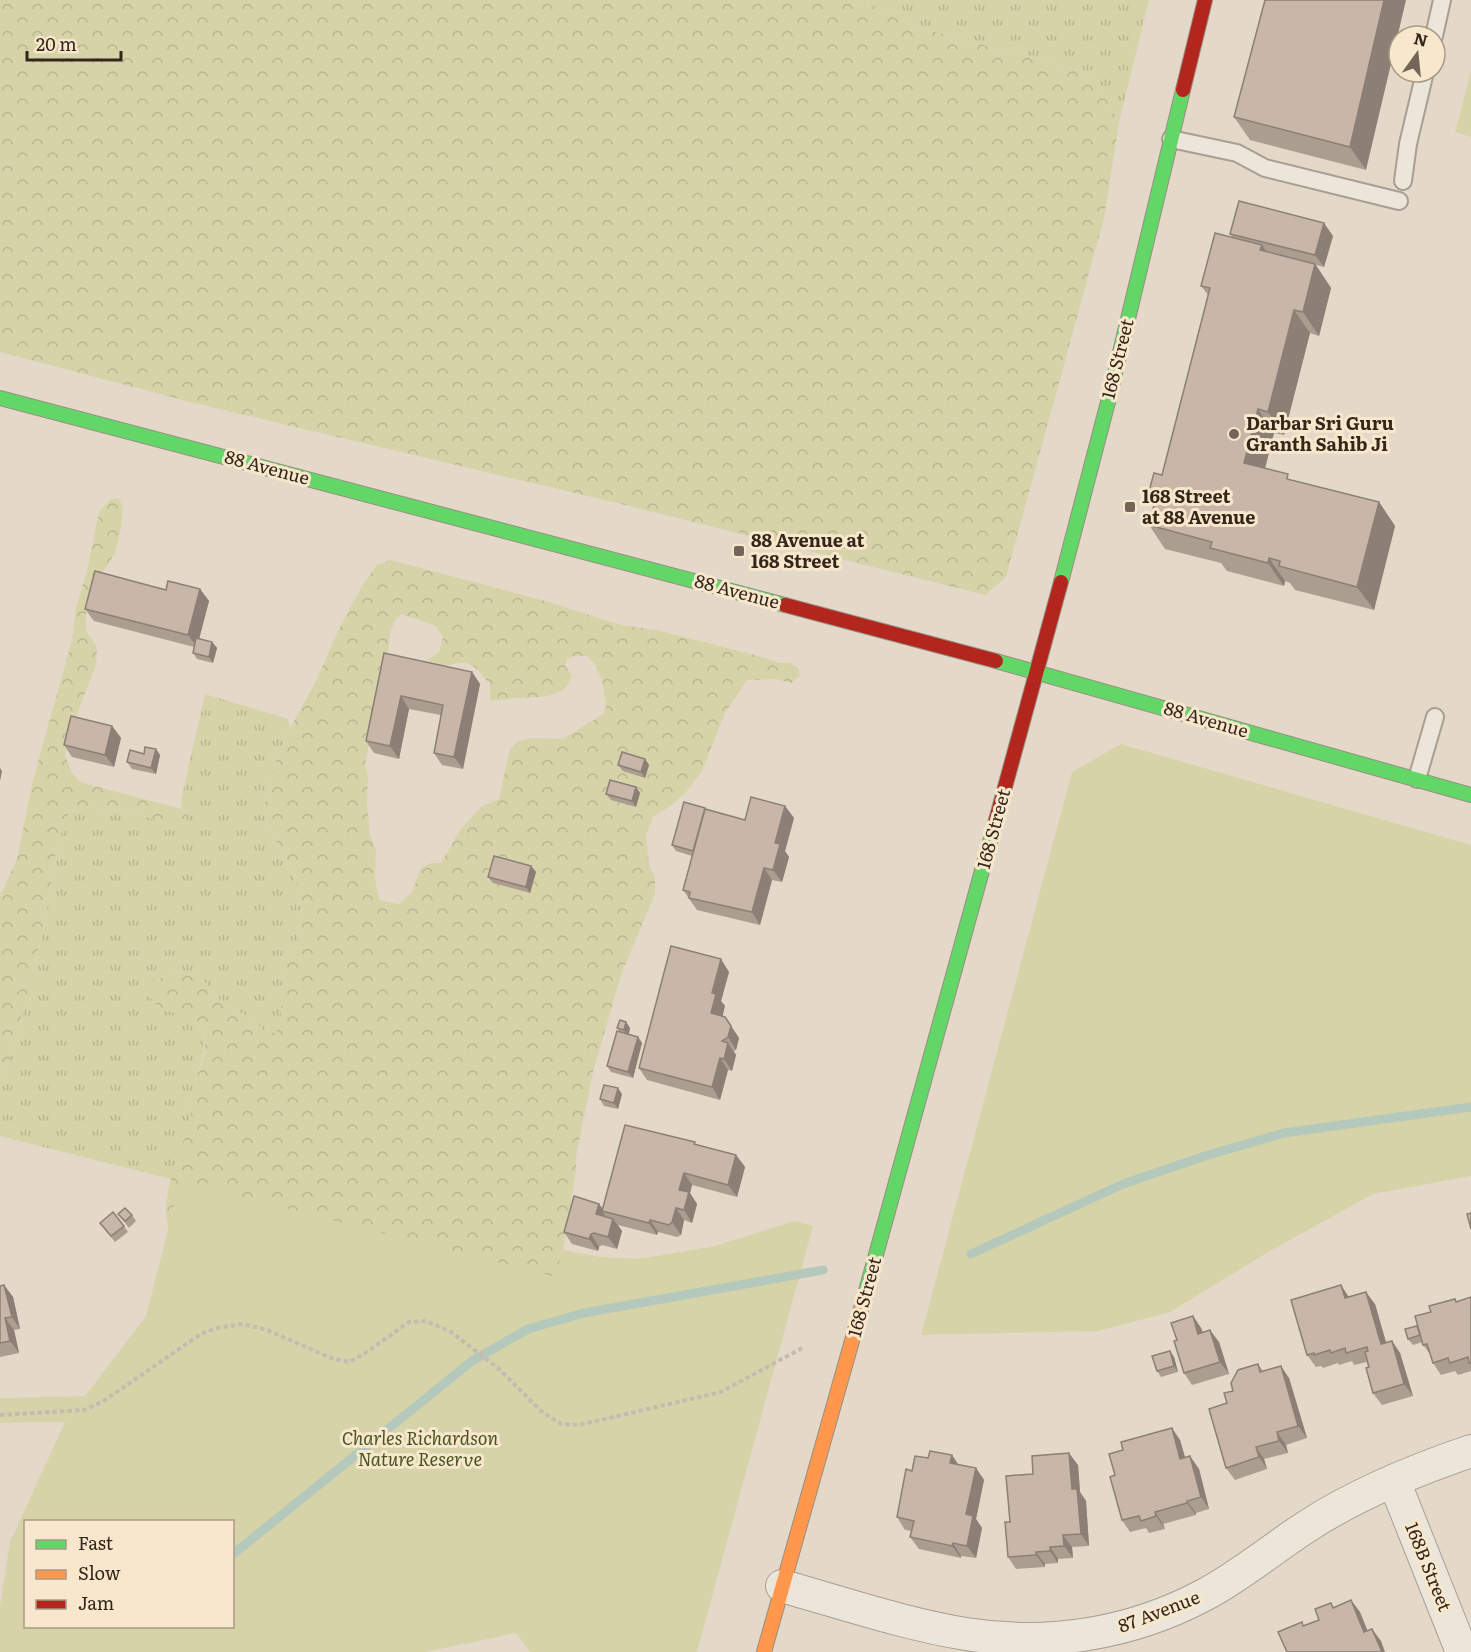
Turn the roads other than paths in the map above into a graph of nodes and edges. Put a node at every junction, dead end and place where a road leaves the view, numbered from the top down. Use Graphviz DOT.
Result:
graph roads {
  1 [pos="1204,0"];
  2 [pos="1442,0"];
  3 [pos="1437,24"];
  4 [pos="1422,84"];
  5 [pos="1171,139"];
  6 [pos="1403,182"];
  7 [pos="1399,201"];
  8 [pos="0,398"];
  9 [pos="1037,673"];
  10 [pos="1435,717"];
  11 [pos="1417,779"];
  12 [pos="1471,795"];
  13 [pos="1471,1451"];
  14 [pos="1394,1481"];
  15 [pos="782,1586"];
  16 [pos="1033,1646"];
  17 [pos="764,1652"];
  18 [pos="1462,1652"];
  1 -- 5 [label="main road, 168 Street"];
  2 -- 3 [label="lane"];
  4 -- 6 [label="lane"];
  5 -- 7 [label="lane"];
  5 -- 9 [label="main road, 168 Street"];
  8 -- 9 [label="main road, 88 Avenue"];
  9 -- 11 [label="main road, 88 Avenue"];
  9 -- 15 [label="main road, 168 Street"];
  10 -- 11 [label="lane"];
  11 -- 12 [label="main road, 88 Avenue"];
  13 -- 14 [label="street, 87 Avenue"];
  14 -- 16 [label="street, 87 Avenue"];
  14 -- 18 [label="street, 168B Street"];
  15 -- 16 [label="street, 87 Avenue"];
  15 -- 17 [label="main road, 168 Street"];
}
